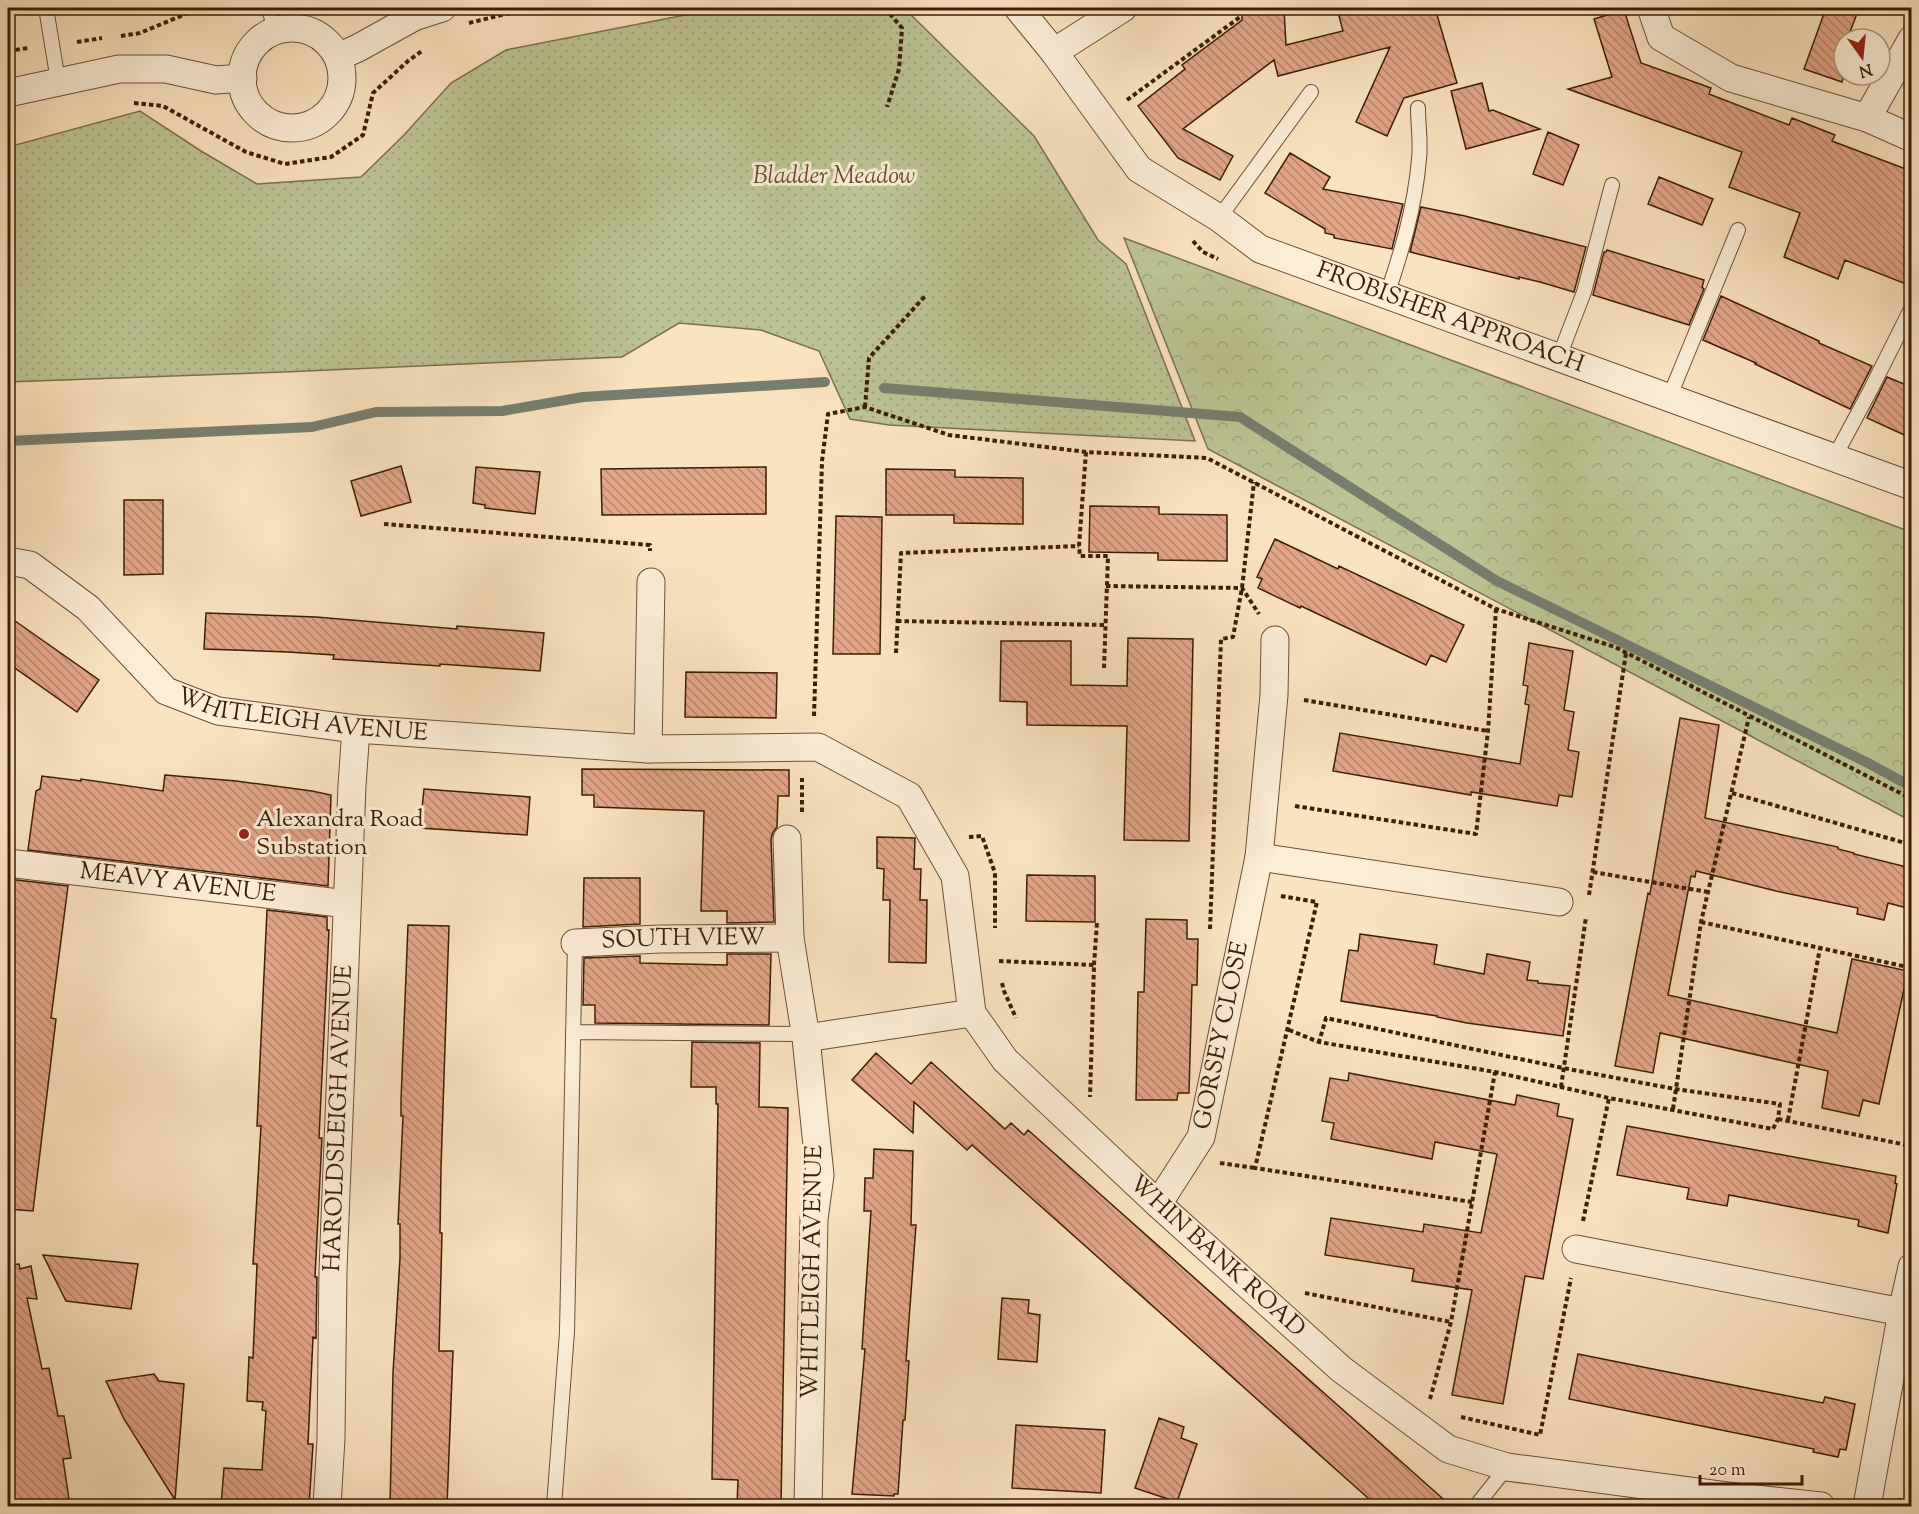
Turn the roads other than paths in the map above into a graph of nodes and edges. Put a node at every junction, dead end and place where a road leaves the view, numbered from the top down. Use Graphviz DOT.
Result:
graph roads {
  1 [pos="46,8"];
  2 [pos="1018,8"];
  3 [pos="1123,8"];
  4 [pos="1651,8"];
  5 [pos="450,16"];
  6 [pos="272,19"];
  7 [pos="1911,39"];
  8 [pos="1053,52"];
  9 [pos="338,57"];
  10 [pos="243,78"];
  11 [pos="58,81"];
  12 [pos="1311,92"];
  13 [pos="8,93"];
  14 [pos="1418,108"];
  15 [pos="1867,118"];
  16 [pos="1911,138"];
  17 [pos="1612,184"];
  18 [pos="1220,218"];
  19 [pos="1738,230"];
  20 [pos="1387,295"];
  21 [pos="1911,307"];
  22 [pos="1559,357"];
  23 [pos="1669,398"];
  24 [pos="1834,458"];
  25 [pos="1911,486"];
  26 [pos="8,561"];
  27 [pos="651,582"];
  28 [pos="1275,640"];
  29 [pos="356,729"];
  30 [pos="810,747"];
  31 [pos="648,748"];
  32 [pos="787,839"];
  33 [pos="1259,857"];
  34 [pos="8,863"];
  35 [pos="1558,902"];
  36 [pos="346,904"];
  37 [pos="790,938"];
  38 [pos="574,942"];
  39 [pos="972,1012"];
  40 [pos="573,1032"];
  41 [pos="806,1036"];
  42 [pos="1158,1204"];
  43 [pos="1576,1250"];
  44 [pos="1911,1267"];
  45 [pos="1902,1312"];
  46 [pos="1508,1467"];
  47 [pos="1726,1501"];
  48 [pos="327,1506"];
  49 [pos="554,1506"];
  50 [pos="808,1506"];
  51 [pos="1476,1506"];
  52 [pos="1821,1506"];
  53 [pos="1866,1506"];
  1 -- 11 [label="lane"];
  2 -- 8 [label="street, FROBISHER APPROACH"];
  3 -- 8 [label="street"];
  4 -- 15 [label="street"];
  5 -- 9 [label="street"];
  6 -- 9 [label="street"];
  6 -- 10 [label="street"];
  7 -- 15 [label="street"];
  8 -- 18 [label="street, FROBISHER APPROACH"];
  9 -- 10 [label="street"];
  10 -- 11 [label="street"];
  11 -- 13 [label="street"];
  12 -- 18 [label="lane"];
  14 -- 20 [label="lane"];
  15 -- 16 [label="street"];
  17 -- 22 [label="lane"];
  18 -- 20 [label="street, FROBISHER APPROACH"];
  19 -- 23 [label="lane"];
  20 -- 22 [label="street, FROBISHER APPROACH"];
  21 -- 24 [label="lane"];
  22 -- 23 [label="street, FROBISHER APPROACH"];
  23 -- 24 [label="street, FROBISHER APPROACH"];
  24 -- 25 [label="street, FROBISHER APPROACH"];
  26 -- 29 [label="street, WHITLEIGH AVENUE"];
  27 -- 31 [label="street"];
  28 -- 33 [label="street, GORSEY CLOSE"];
  29 -- 31 [label="street, WHITLEIGH AVENUE"];
  29 -- 36 [label="street, HAROLDSLEIGH AVENUE"];
  30 -- 31 [label="street, WHITLEIGH AVENUE"];
  30 -- 39 [label="street, WHIN BANK ROAD"];
  32 -- 37 [label="street, WHITLEIGH AVENUE"];
  33 -- 35 [label="street"];
  33 -- 42 [label="street, GORSEY CLOSE"];
  34 -- 36 [label="street, MEAVY AVENUE"];
  36 -- 48 [label="street, HAROLDSLEIGH AVENUE"];
  37 -- 38 [label="street, SOUTH VIEW"];
  37 -- 41 [label="street, WHITLEIGH AVENUE"];
  38 -- 40 [label="lane"];
  39 -- 41 [label="street"];
  39 -- 42 [label="street, WHIN BANK ROAD"];
  40 -- 41 [label="lane"];
  40 -- 49 [label="lane"];
  41 -- 50 [label="street, WHITLEIGH AVENUE"];
  42 -- 46 [label="street, WHIN BANK ROAD"];
  43 -- 45 [label="street"];
  44 -- 45 [label="street"];
  45 -- 53 [label="street"];
  46 -- 47 [label="street, WHIN BANK ROAD"];
  46 -- 51 [label="lane"];
  47 -- 52 [label="street, WHIN BANK ROAD"];
}
